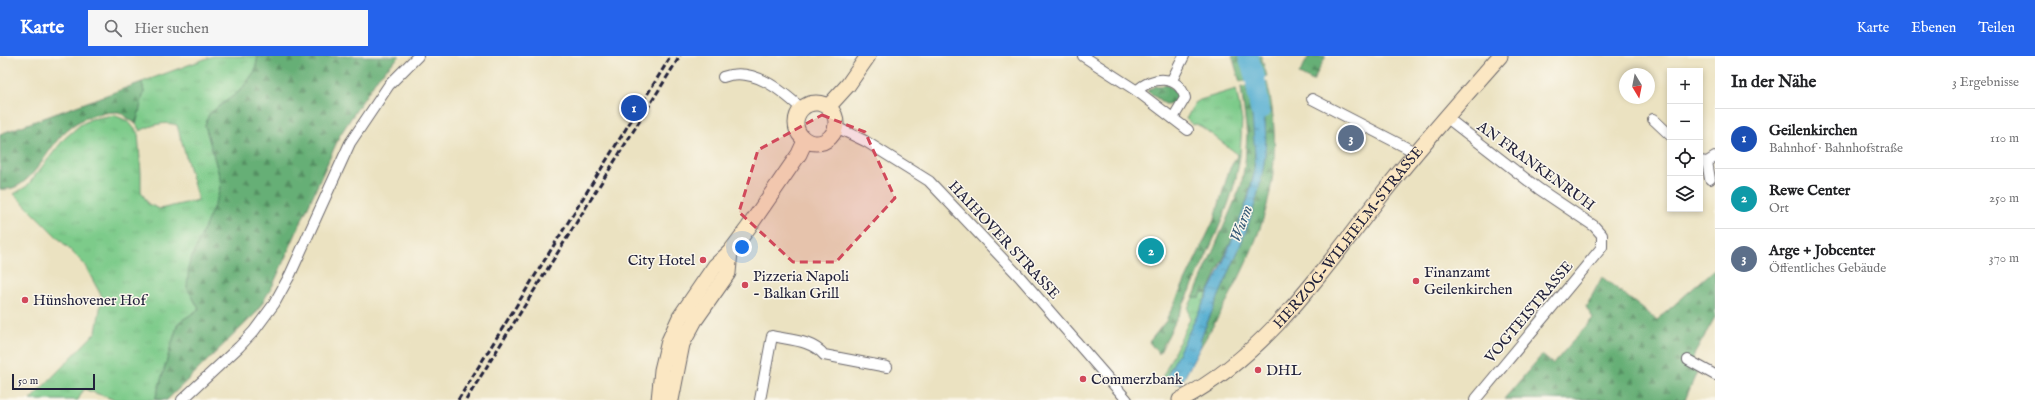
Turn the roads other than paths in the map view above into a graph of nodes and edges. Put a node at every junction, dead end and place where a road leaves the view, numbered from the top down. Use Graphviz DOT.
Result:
graph roads {
  1 [pos="418,56"];
  2 [pos="868,56"];
  3 [pos="1083,56"];
  4 [pos="1184,56"];
  5 [pos="1500,56"];
  6 [pos="724,77"];
  7 [pos="1172,80"];
  8 [pos="1137,91"];
  9 [pos="1312,99"];
  10 [pos="828,107"];
  11 [pos="802,109"];
  12 [pos="1446,117"];
  13 [pos="1173,118"];
  14 [pos="1653,119"];
  15 [pos="836,127"];
  16 [pos="1188,130"];
  17 [pos="1667,132"];
  18 [pos="805,141"];
  19 [pos="1415,152"];
  20 [pos="1707,160"];
  21 [pos="1710,179"];
  22 [pos="1603,242"];
  23 [pos="730,252"];
  24 [pos="1688,360"];
  25 [pos="887,366"];
  26 [pos="1715,375"];
  27 [pos="182,400"];
  28 [pos="659,400"];
  29 [pos="671,400"];
  30 [pos="760,400"];
  31 [pos="1127,400"];
  32 [pos="1180,400"];
  33 [pos="1475,400"];
  1 -- 27 [label="street"];
  2 -- 10 [label="main road"];
  3 -- 8 [label="street"];
  4 -- 7 [label="street"];
  5 -- 12 [label="main road, HERZOG-WILHELM-STRASSE"];
  6 -- 11 [label="street"];
  7 -- 8 [label="street"];
  7 -- 13 [label="street"];
  8 -- 13 [label="street"];
  9 -- 19 [label="street"];
  10 -- 11 [label="main road"];
  10 -- 15 [label="main road"];
  11 -- 18 [label="main road"];
  12 -- 19 [label="main road, HERZOG-WILHELM-STRASSE"];
  12 -- 22 [label="street, AN FRANKENRUH"];
  13 -- 16 [label="street"];
  14 -- 17 [label="street"];
  15 -- 18 [label="main road"];
  15 -- 31 [label="street, HAIHOVER STRASSE"];
  18 -- 23 [label="main road"];
  19 -- 32 [label="main road, HERZOG-WILHELM-STRASSE"];
  20 -- 21 [label="street"];
  22 -- 33 [label="street, VOGTEISTRASSE"];
  23 -- 28 [label="main road"];
  23 -- 29 [label="main road"];
  24 -- 26 [label="street"];
  25 -- 30 [label="street"];
}
